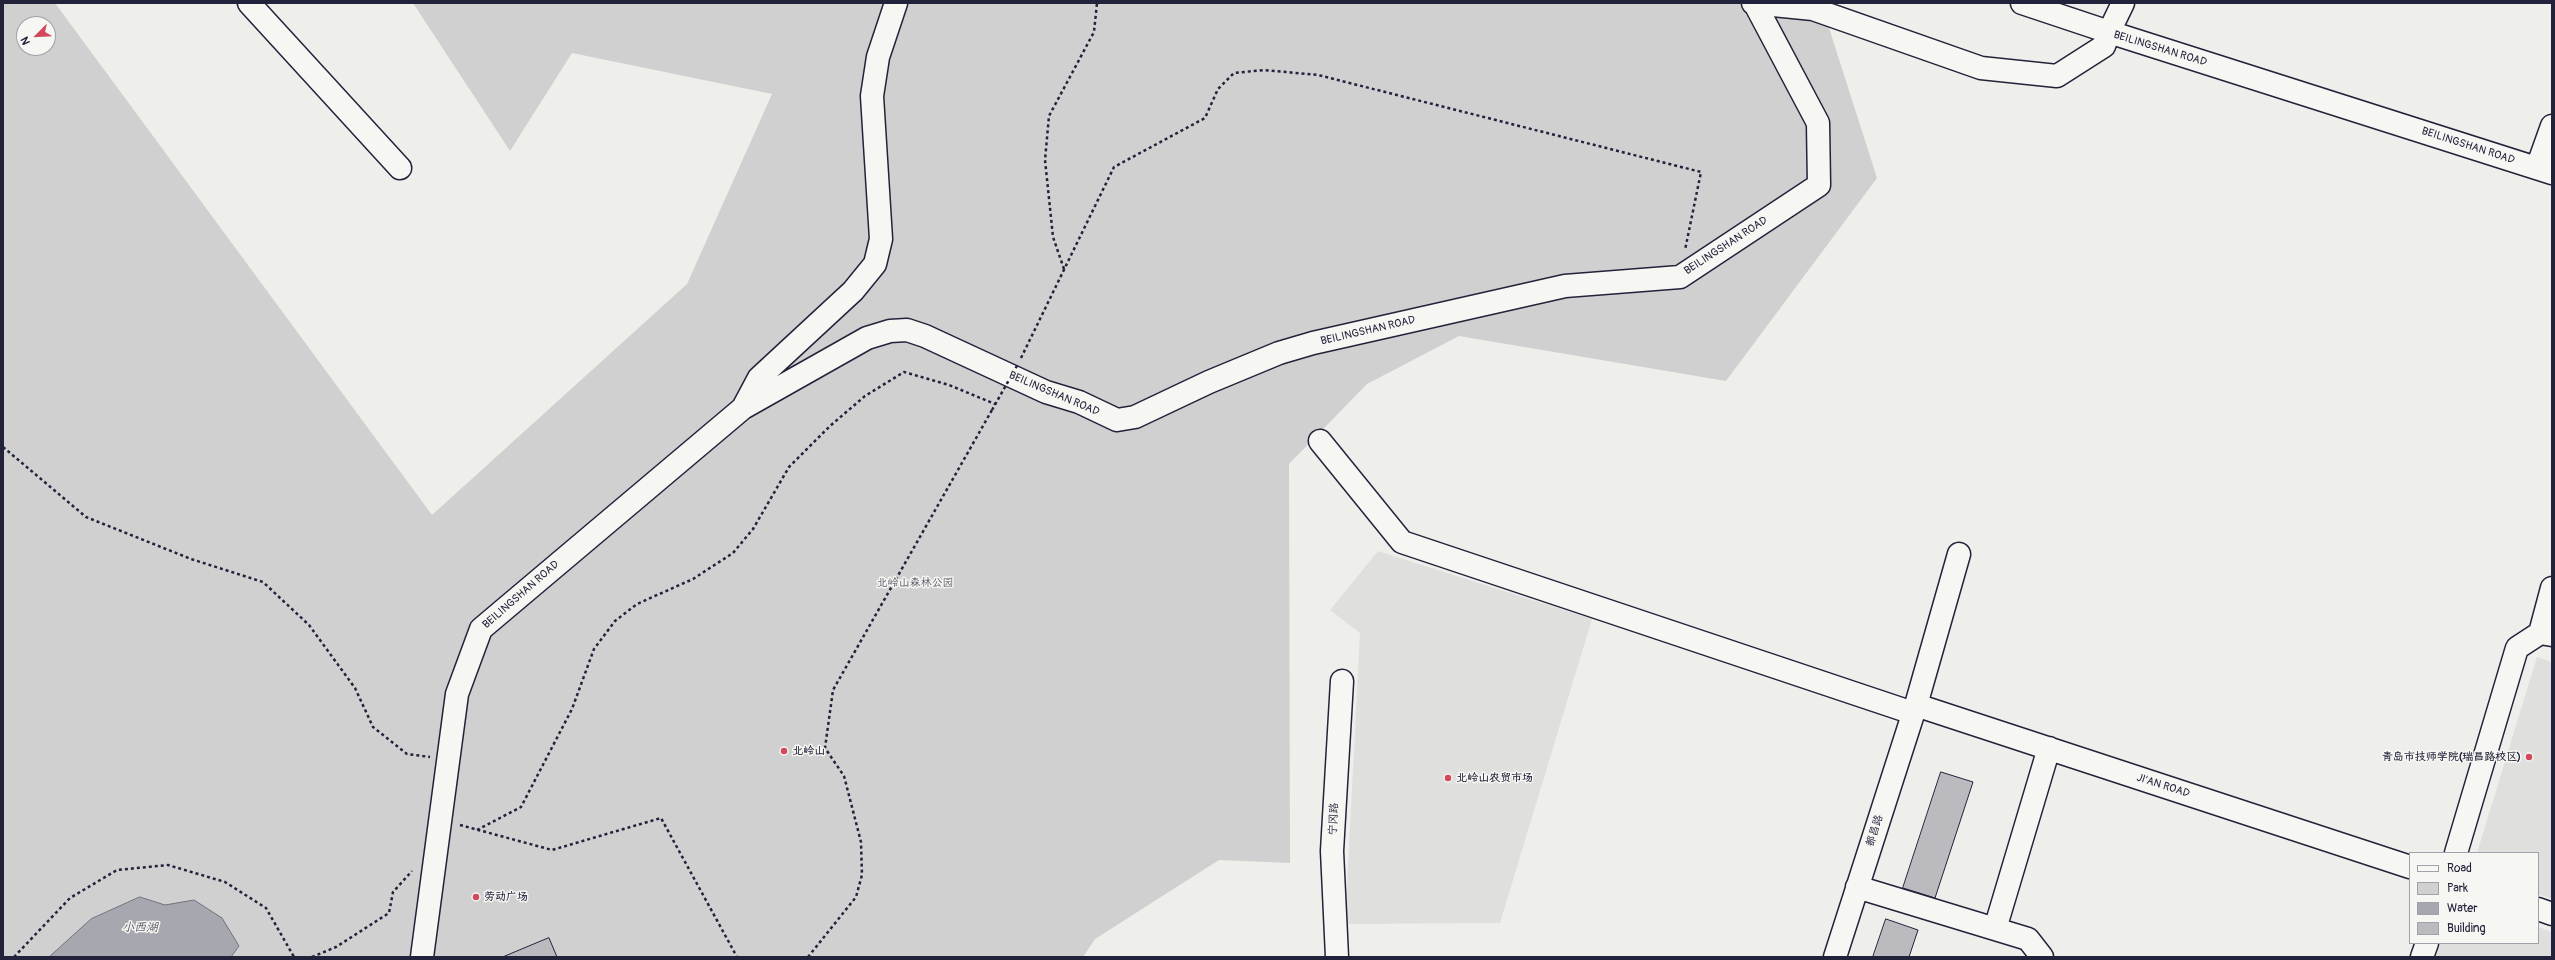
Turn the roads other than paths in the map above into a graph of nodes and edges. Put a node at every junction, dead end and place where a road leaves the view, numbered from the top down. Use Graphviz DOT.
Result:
graph roads {
  1 [pos="249,3"];
  2 [pos="896,3"];
  3 [pos="2022,3"];
  4 [pos="2123,3"];
  5 [pos="1754,4"];
  6 [pos="2109,32"];
  7 [pos="2552,126"];
  8 [pos="400,168"];
  9 [pos="2545,171"];
  10 [pos="743,408"];
  11 [pos="1320,441"];
  12 [pos="1959,554"];
  13 [pos="2552,588"];
  14 [pos="2546,634"];
  15 [pos="1342,681"];
  16 [pos="1915,709"];
  17 [pos="2050,748"];
  18 [pos="2456,852"];
  19 [pos="2409,866"];
  20 [pos="1857,887"];
  21 [pos="2539,909"];
  22 [pos="2552,914"];
  23 [pos="1995,929"];
  24 [pos="2427,944"];
  25 [pos="422,957"];
  26 [pos="1337,957"];
  27 [pos="1835,957"];
  28 [pos="2042,957"];
  29 [pos="2422,957"];
  1 -- 8 [label="street"];
  2 -- 10 [label="street, BEILINGSHAN ROAD"];
  3 -- 6 [label="street"];
  4 -- 6 [label="street"];
  5 -- 6 [label="street, BEILINGSHAN ROAD"];
  5 -- 10 [label="street, BEILINGSHAN ROAD"];
  6 -- 9 [label="street, BEILINGSHAN ROAD"];
  7 -- 9 [label="street"];
  10 -- 25 [label="street, BEILINGSHAN ROAD"];
  11 -- 16 [label="street, JI'AN ROAD"];
  12 -- 16 [label="street, 都昌路"];
  13 -- 14 [label="street"];
  14 -- 18 [label="street"];
  15 -- 26 [label="street, 宁冈路"];
  16 -- 17 [label="street, JI'AN ROAD"];
  16 -- 20 [label="street, 都昌路"];
  17 -- 19 [label="street, JI'AN ROAD"];
  17 -- 23 [label="street"];
  20 -- 23 [label="street"];
  20 -- 27 [label="street, 都昌路"];
  21 -- 22 [label="street"];
  23 -- 28 [label="street"];
  24 -- 29 [label="street"];
}
